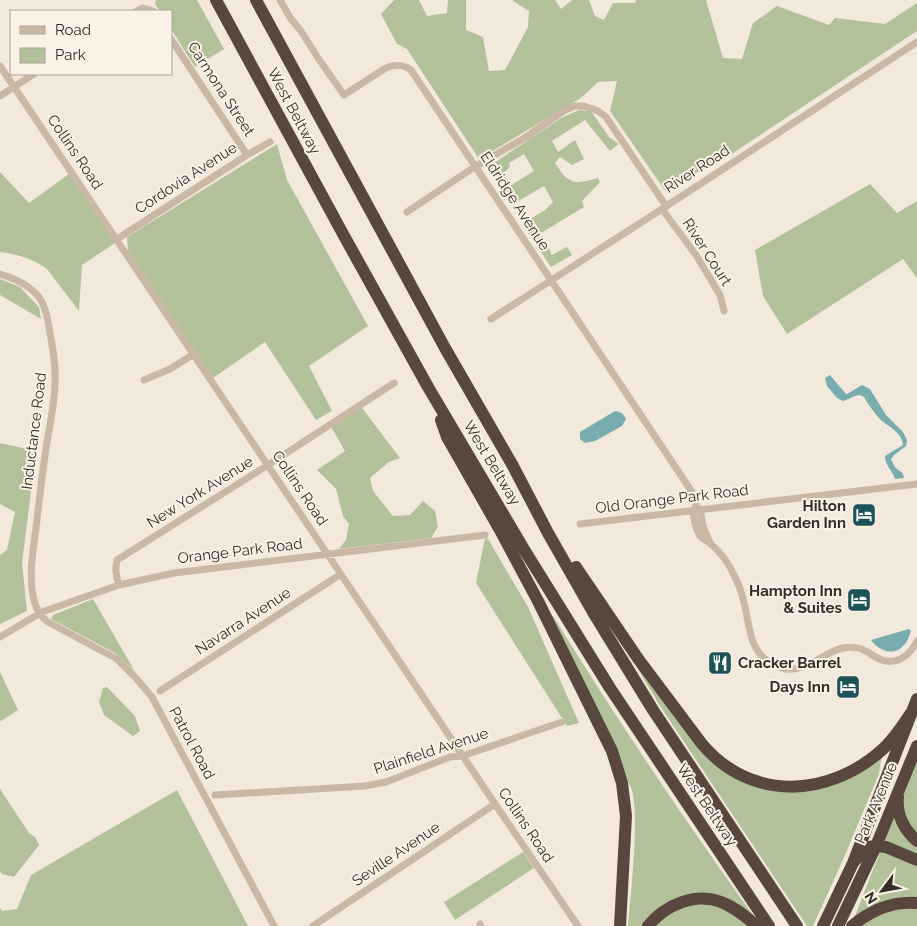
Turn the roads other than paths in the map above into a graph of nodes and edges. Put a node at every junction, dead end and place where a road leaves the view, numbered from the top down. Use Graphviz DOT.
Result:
graph roads {
  1 [pos="216,0"];
  2 [pos="256,0"];
  3 [pos="280,0"];
  4 [pos="172,41"];
  5 [pos="917,42"];
  6 [pos="0,66"];
  7 [pos="32,75"];
  8 [pos="15,86"];
  9 [pos="0,96"];
  10 [pos="270,142"];
  11 [pos="248,155"];
  12 [pos="476,166"];
  13 [pos="664,208"];
  14 [pos="407,212"];
  15 [pos="117,239"];
  16 [pos="0,274"];
  17 [pos="551,281"];
  18 [pos="724,311"];
  19 [pos="491,319"];
  20 [pos="194,354"];
  21 [pos="144,380"];
  22 [pos="394,383"];
  23 [pos="428,387"];
  24 [pos="268,465"];
  25 [pos="917,484"];
  26 [pos="531,501"];
  27 [pos="697,510"];
  28 [pos="580,524"];
  29 [pos="485,536"];
  30 [pos="328,554"];
  31 [pos="341,574"];
  32 [pos="119,585"];
  33 [pos="40,614"];
  34 [pos="0,637"];
  35 [pos="917,641"];
  36 [pos="160,691"];
  37 [pos="917,699"];
  38 [pos="911,713"];
  39 [pos="562,722"];
  40 [pos="917,746"];
  41 [pos="462,756"];
  42 [pos="899,789"];
  43 [pos="215,795"];
  44 [pos="495,804"];
  45 [pos="917,841"];
  46 [pos="876,846"];
  47 [pos="917,860"];
  48 [pos="853,863"];
  49 [pos="917,903"];
  50 [pos="274,926"];
  51 [pos="313,926"];
  52 [pos="578,926"];
  53 [pos="620,926"];
  54 [pos="648,926"];
  55 [pos="757,926"];
  56 [pos="769,926"];
  57 [pos="797,926"];
  58 [pos="823,926"];
  59 [pos="838,926"];
  60 [pos="852,926"];
  1 -- 23 [label="highway, West Beltway"];
  2 -- 26 [label="highway, West Beltway"];
  3 -- 12 [label="street, Eldridge Avenue"];
  4 -- 11 [label="street, Carmona Street"];
  5 -- 13 [label="street, River Road"];
  6 -- 8 [label="street, Collins Road"];
  7 -- 8 [label="street"];
  8 -- 9 [label="street"];
  8 -- 15 [label="street, Collins Road"];
  10 -- 11 [label="street, Cordovia Avenue"];
  11 -- 15 [label="street, Cordovia Avenue"];
  12 -- 13 [label="street, River Court"];
  12 -- 14 [label="street, River Court"];
  12 -- 17 [label="street, Eldridge Avenue"];
  13 -- 17 [label="street, River Road"];
  13 -- 18 [label="street, River Court"];
  15 -- 20 [label="street, Collins Road"];
  16 -- 33 [label="street, Inductance Road"];
  17 -- 19 [label="street, River Road"];
  17 -- 27 [label="street, Eldridge Avenue"];
  20 -- 21 [label="street"];
  20 -- 24 [label="street, Collins Road"];
  22 -- 24 [label="street, New York Avenue"];
  23 -- 53 [label="highway"];
  23 -- 56 [label="highway, West Beltway"];
  24 -- 30 [label="street, Collins Road"];
  24 -- 32 [label="street, New York Avenue"];
  25 -- 27 [label="street, Old Orange Park Road"];
  26 -- 38 [label="highway"];
  26 -- 57 [label="highway, West Beltway"];
  27 -- 28 [label="street, Old Orange Park Road"];
  27 -- 35 [label="street, Eldridge Avenue"];
  29 -- 30 [label="street, Orange Park Road"];
  30 -- 31 [label="street, Collins Road"];
  30 -- 32 [label="street, Orange Park Road"];
  31 -- 36 [label="street, Navarra Avenue"];
  31 -- 41 [label="street, Collins Road"];
  32 -- 33 [label="street, Orange Park Road"];
  33 -- 34 [label="street, Orange Park Road"];
  33 -- 50 [label="street, Patrol Road"];
  37 -- 38 [label="highway, Park Avenue"];
  38 -- 48 [label="highway, Park Avenue"];
  39 -- 41 [label="street, Plainfield Avenue"];
  40 -- 42 [label="highway, Park Avenue"];
  41 -- 43 [label="street, Plainfield Avenue"];
  41 -- 44 [label="street, Collins Road"];
  42 -- 45 [label="highway"];
  42 -- 46 [label="highway, Park Avenue"];
  44 -- 51 [label="street, Seville Avenue"];
  44 -- 52 [label="street, Collins Road"];
  46 -- 47 [label="highway"];
  46 -- 48 [label="highway"];
  46 -- 59 [label="highway, Park Avenue"];
  48 -- 58 [label="highway, Park Avenue"];
  49 -- 60 [label="highway"];
  54 -- 55 [label="highway"];
}
